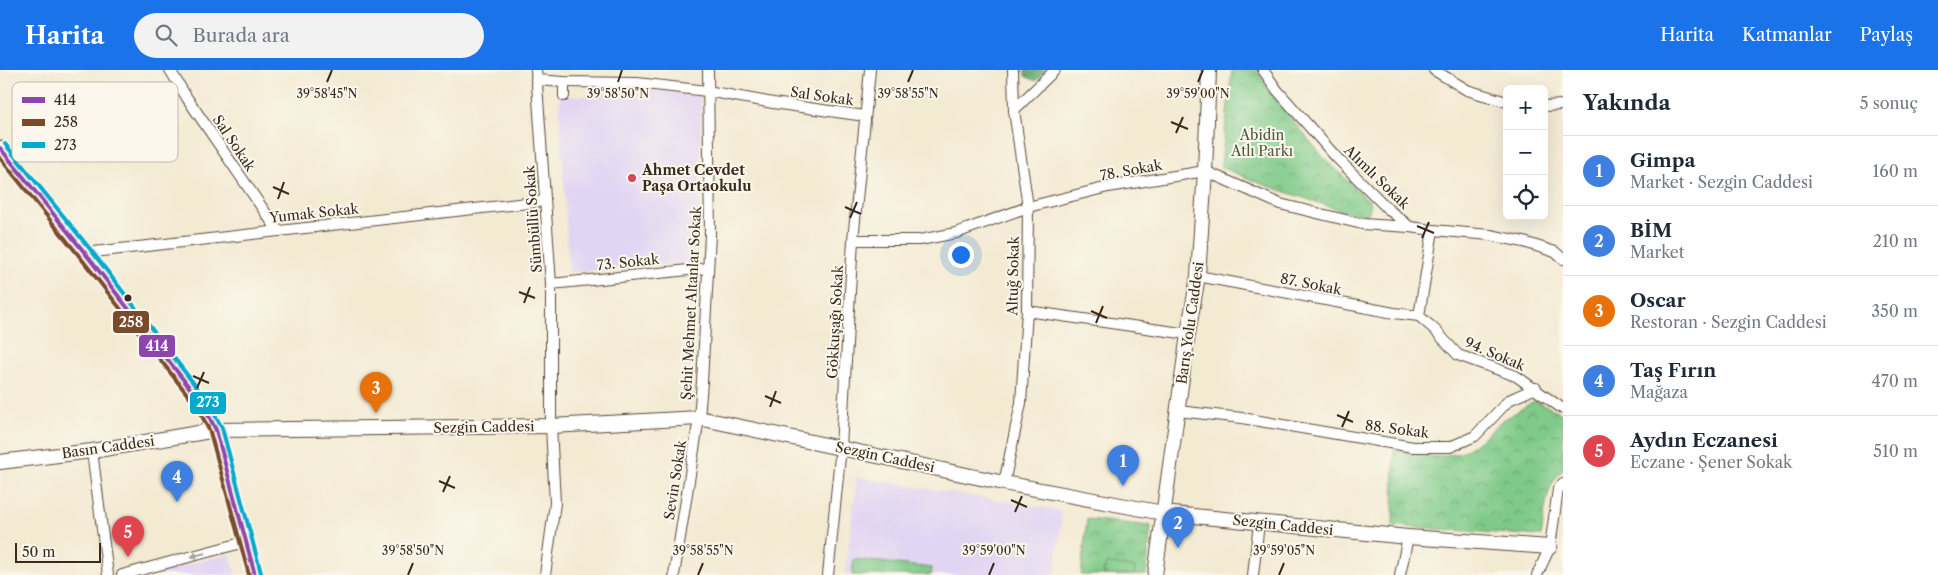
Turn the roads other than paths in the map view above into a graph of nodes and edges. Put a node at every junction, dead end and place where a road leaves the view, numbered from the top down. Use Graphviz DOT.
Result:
graph roads {
  1 [pos="170,70"];
  2 [pos="708,70"];
  3 [pos="870,70"];
  4 [pos="1013,70"];
  5 [pos="1055,70"];
  6 [pos="1209,70"];
  7 [pos="1263,70"];
  8 [pos="1434,70"];
  9 [pos="536,75"];
  10 [pos="177,82"];
  11 [pos="564,82"];
  12 [pos="178,83"];
  13 [pos="708,91"];
  14 [pos="564,96"];
  15 [pos="1503,101"];
  16 [pos="1563,105"];
  17 [pos="1548,106"];
  18 [pos="1014,110"];
  19 [pos="866,116"];
  20 [pos="0,148"];
  21 [pos="1205,171"];
  22 [pos="546,201"];
  23 [pos="1028,207"];
  24 [pos="1410,227"];
  25 [pos="1433,230"];
  26 [pos="278,231"];
  27 [pos="853,240"];
  28 [pos="85,253"];
  29 [pos="1563,259"];
  30 [pos="708,268"];
  31 [pos="1198,276"];
  32 [pos="551,284"];
  33 [pos="1027,311"];
  34 [pos="1419,316"];
  35 [pos="1188,334"];
  36 [pos="1536,388"];
  37 [pos="1563,409"];
  38 [pos="1178,411"];
  39 [pos="699,418"];
  40 [pos="551,426"];
  41 [pos="216,430"];
  42 [pos="841,448"];
  43 [pos="92,451"];
  44 [pos="0,462"];
  45 [pos="1004,482"];
  46 [pos="1563,484"];
  47 [pos="1163,513"];
  48 [pos="1260,523"];
  49 [pos="1408,537"];
  50 [pos="245,542"];
  51 [pos="1550,547"];
  52 [pos="108,575"];
  53 [pos="122,575"];
  54 [pos="254,575"];
  55 [pos="545,575"];
  56 [pos="674,575"];
  57 [pos="828,575"];
  58 [pos="1155,575"];
  59 [pos="1253,575"];
  60 [pos="1400,575"];
  61 [pos="1537,575"];
  1 -- 10 [label="street, Sal Sokak"];
  2 -- 13 [label="street, Şehit Mehmet Altanlar Sokak"];
  3 -- 19 [label="street, Gökkuşağı Sokak"];
  4 -- 18 [label="street, Altuğ Sokak"];
  5 -- 18 [label="street"];
  6 -- 21 [label="street, Barış Yolu Caddesi"];
  7 -- 24 [label="street, Alımlı Sokak"];
  8 -- 15 [label="street"];
  9 -- 11 [label="street, Sal Sokak"];
  9 -- 22 [label="street, Sümbüllü Sokak"];
  11 -- 13 [label="street, Sal Sokak"];
  11 -- 14 [label="street"];
  12 -- 26 [label="street, Sal Sokak"];
  13 -- 19 [label="street, Sal Sokak"];
  13 -- 30 [label="street, Şehit Mehmet Altanlar Sokak"];
  16 -- 17 [label="street"];
  18 -- 23 [label="street, Altuğ Sokak"];
  19 -- 27 [label="street, Gökkuşağı Sokak"];
  20 -- 28 [label="street"];
  21 -- 23 [label="street, 78. Sokak"];
  21 -- 24 [label="street"];
  21 -- 31 [label="street, Barış Yolu Caddesi"];
  22 -- 26 [label="street, Yumak Sokak"];
  22 -- 32 [label="street, Sümbüllü Sokak"];
  23 -- 27 [label="street, 78. Sokak"];
  23 -- 33 [label="street, Altuğ Sokak"];
  24 -- 25 [label="street, Alımlı Sokak"];
  25 -- 29 [label="street, Alımlı Sokak"];
  25 -- 34 [label="street"];
  26 -- 28 [label="street, Yumak Sokak"];
  27 -- 42 [label="street, Gökkuşağı Sokak"];
  28 -- 41 [label="street"];
  30 -- 32 [label="street, 73. Sokak"];
  30 -- 39 [label="street, Şehit Mehmet Altanlar Sokak"];
  31 -- 34 [label="street, 87. Sokak"];
  31 -- 35 [label="street, Barış Yolu Caddesi"];
  32 -- 40 [label="street, Sümbüllü Sokak"];
  33 -- 35 [label="street"];
  33 -- 45 [label="street, Altuğ Sokak"];
  34 -- 36 [label="street, 94. Sokak"];
  35 -- 38 [label="street, Barış Yolu Caddesi"];
  36 -- 37 [label="street, 94. Sokak"];
  36 -- 38 [label="street, 88. Sokak"];
  38 -- 47 [label="street, Barış Yolu Caddesi"];
  39 -- 40 [label="street, Sezgin Caddesi"];
  39 -- 42 [label="street, Sezgin Caddesi"];
  39 -- 56 [label="street, Sevin Sokak"];
  40 -- 41 [label="street, Sezgin Caddesi"];
  40 -- 55 [label="street, Sümbüllü Sokak"];
  41 -- 43 [label="street, Basın Caddesi"];
  41 -- 50 [label="street"];
  42 -- 45 [label="street, Sezgin Caddesi"];
  42 -- 57 [label="street, Gökkuşağı Sokak"];
  43 -- 44 [label="street, Basın Caddesi"];
  43 -- 52 [label="street"];
  45 -- 47 [label="street, Sezgin Caddesi"];
  46 -- 51 [label="street"];
  47 -- 48 [label="street, Sezgin Caddesi"];
  47 -- 58 [label="street, Barış Yolu Caddesi"];
  48 -- 49 [label="street, Sezgin Caddesi"];
  48 -- 59 [label="street"];
  49 -- 51 [label="street, Sezgin Caddesi"];
  49 -- 60 [label="street"];
  50 -- 53 [label="street, one-way"];
  50 -- 54 [label="street"];
  51 -- 61 [label="street"];
}
